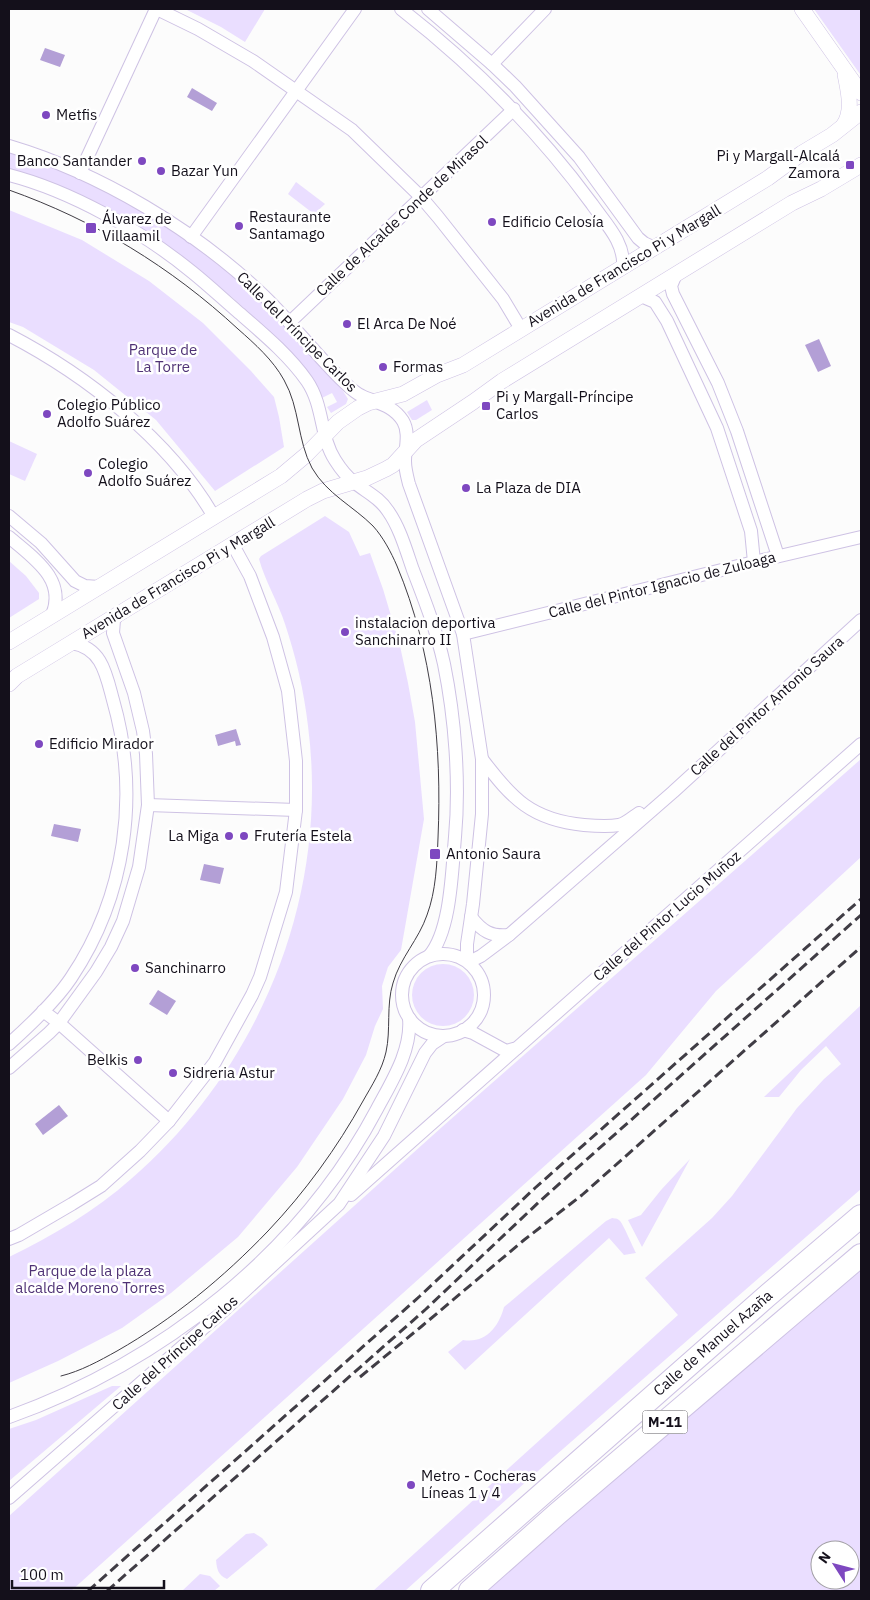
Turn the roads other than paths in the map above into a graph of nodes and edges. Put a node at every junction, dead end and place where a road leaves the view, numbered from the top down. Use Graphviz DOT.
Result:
graph roads {
  1 [pos="156,9"];
  2 [pos="355,9"];
  3 [pos="401,9"];
  4 [pos="428,9"];
  5 [pos="545,9"];
  6 [pos="802,9"];
  7 [pos="492,64"];
  8 [pos="844,70"];
  9 [pos="297,91"];
  10 [pos="861,93"];
  11 [pos="514,109"];
  12 [pos="861,112"];
  13 [pos="842,128"];
  14 [pos="9,146"];
  15 [pos="861,165"];
  16 [pos="80,173"];
  17 [pos="9,175"];
  18 [pos="421,198"];
  19 [pos="192,237"];
  20 [pos="655,248"];
  21 [pos="623,267"];
  22 [pos="676,274"];
  23 [pos="641,296"];
  24 [pos="290,322"];
  25 [pos="521,329"];
  26 [pos="9,335"];
  27 [pos="377,401"];
  28 [pos="326,434"];
  29 [pos="405,451"];
  30 [pos="353,482"];
  31 [pos="9,516"];
  32 [pos="214,517"];
  33 [pos="9,537"];
  34 [pos="861,537"];
  35 [pos="233,545"];
  36 [pos="778,556"];
  37 [pos="754,562"];
  38 [pos="99,587"];
  39 [pos="52,615"];
  40 [pos="117,616"];
  41 [pos="861,620"];
  42 [pos="463,634"];
  43 [pos="9,642"];
  44 [pos="72,643"];
  45 [pos="9,684"];
  46 [pos="861,744"];
  47 [pos="482,759"];
  48 [pos="672,792"];
  49 [pos="148,805"];
  50 [pos="296,810"];
  51 [pos="471,917"];
  52 [pos="509,934"];
  53 [pos="429,956"];
  54 [pos="468,962"];
  55 [pos="43,1011"];
  56 [pos="409,1018"];
  57 [pos="59,1023"];
  58 [pos="463,1030"];
  59 [pos="444,1036"];
  60 [pos="9,1044"];
  61 [pos="518,1048"];
  62 [pos="9,1068"];
  63 [pos="169,1121"];
  64 [pos="339,1204"];
  65 [pos="861,1207"];
  66 [pos="861,1216"];
  67 [pos="9,1239"];
  68 [pos="861,1255"];
  69 [pos="767,1296"];
  70 [pos="9,1417"];
  71 [pos="9,1498"];
  72 [pos="432,1591"];
  73 [pos="470,1591"];
  1 -- 9 [label="street"];
  1 -- 16 [label="street"];
  2 -- 9 [label="street"];
  3 -- 11 [label="street"];
  4 -- 7 [label="street"];
  5 -- 7 [label="street"];
  6 -- 8 [label="street"];
  7 -- 20 [label="street"];
  8 -- 10 [label="street"];
  8 -- 13 [label="street"];
  9 -- 18 [label="street"];
  9 -- 19 [label="street"];
  11 -- 18 [label="street, Calle de Alcalde Conde de Mirasol"];
  11 -- 21 [label="street"];
  12 -- 13 [label="street, Avenida de Francisco Pi y Margall"];
  13 -- 20 [label="street, Avenida de Francisco Pi y Margall"];
  14 -- 16 [label="street, Calle del Príncipe Carlos"];
  15 -- 22 [label="street, Avenida de Francisco Pi y Margall"];
  16 -- 19 [label="street, Calle del Príncipe Carlos"];
  17 -- 28 [label="street, Calle del Príncipe Carlos"];
  18 -- 24 [label="street, Calle de Alcalde Conde de Mirasol"];
  18 -- 25 [label="street"];
  19 -- 24 [label="street, Calle del Príncipe Carlos"];
  20 -- 21 [label="street, Avenida de Francisco Pi y Margall"];
  21 -- 25 [label="street, Avenida de Francisco Pi y Margall"];
  22 -- 23 [label="street, Avenida de Francisco Pi y Margall"];
  22 -- 36 [label="street"];
  23 -- 29 [label="street, Avenida de Francisco Pi y Margall"];
  23 -- 37 [label="street"];
  24 -- 27 [label="street, Calle del Príncipe Carlos"];
  25 -- 27 [label="street, Avenida de Francisco Pi y Margall"];
  26 -- 32 [label="street"];
  27 -- 28 [label="street, Avenida de Francisco Pi y Margall"];
  27 -- 29 [label="street"];
  28 -- 30 [label="street"];
  28 -- 32 [label="street, Avenida de Francisco Pi y Margall"];
  29 -- 30 [label="street, Avenida de Francisco Pi y Margall"];
  29 -- 42 [label="street"];
  30 -- 35 [label="street, Avenida de Francisco Pi y Margall"];
  30 -- 53 [label="street"];
  31 -- 38 [label="street"];
  32 -- 38 [label="street, Avenida de Francisco Pi y Margall"];
  33 -- 39 [label="street"];
  34 -- 36 [label="street, Calle del Pintor Ignacio de Zuloaga"];
  35 -- 40 [label="street, Avenida de Francisco Pi y Margall"];
  35 -- 50 [label="street"];
  36 -- 37 [label="street, Calle del Pintor Ignacio de Zuloaga"];
  37 -- 42 [label="street, Calle del Pintor Ignacio de Zuloaga"];
  38 -- 39 [label="street, Avenida de Francisco Pi y Margall"];
  39 -- 43 [label="street, Avenida de Francisco Pi y Margall"];
  40 -- 44 [label="street, Avenida de Francisco Pi y Margall"];
  40 -- 49 [label="street"];
  41 -- 48 [label="street, Calle del Pintor Antonio Saura"];
  42 -- 47 [label="street"];
  44 -- 45 [label="street, Avenida de Francisco Pi y Margall"];
  44 -- 55 [label="street"];
  46 -- 61 [label="street, Calle del Pintor Lucio Muñoz"];
  47 -- 48 [label="street, Calle del Pintor Antonio Saura"];
  47 -- 51 [label="street"];
  48 -- 52 [label="street, Calle del Pintor Antonio Saura"];
  49 -- 50 [label="street"];
  49 -- 57 [label="street"];
  50 -- 63 [label="street"];
  51 -- 52 [label="street"];
  51 -- 54 [label="street"];
  52 -- 54 [label="street, Calle del Pintor Antonio Saura"];
  53 -- 54 [label="street"];
  53 -- 56 [label="street"];
  54 -- 58 [label="street"];
  55 -- 57 [label="street"];
  55 -- 60 [label="street"];
  56 -- 59 [label="street"];
  56 -- 70 [label="street, Calle del Príncipe Carlos"];
  57 -- 62 [label="street"];
  57 -- 63 [label="street"];
  58 -- 59 [label="street"];
  58 -- 61 [label="street"];
  59 -- 64 [label="street, Calle del Príncipe Carlos"];
  61 -- 64 [label="street, Calle del Príncipe Carlos"];
  63 -- 67 [label="street"];
  64 -- 71 [label="street, Calle del Príncipe Carlos"];
  65 -- 69 [label="highway"];
  66 -- 69 [label="highway, Calle de Manuel Azaña / M-11"];
  68 -- 73 [label="highway, Calle de Manuel Azaña / M-11"];
  69 -- 72 [label="highway, Calle de Manuel Azaña / M-11"];
}
